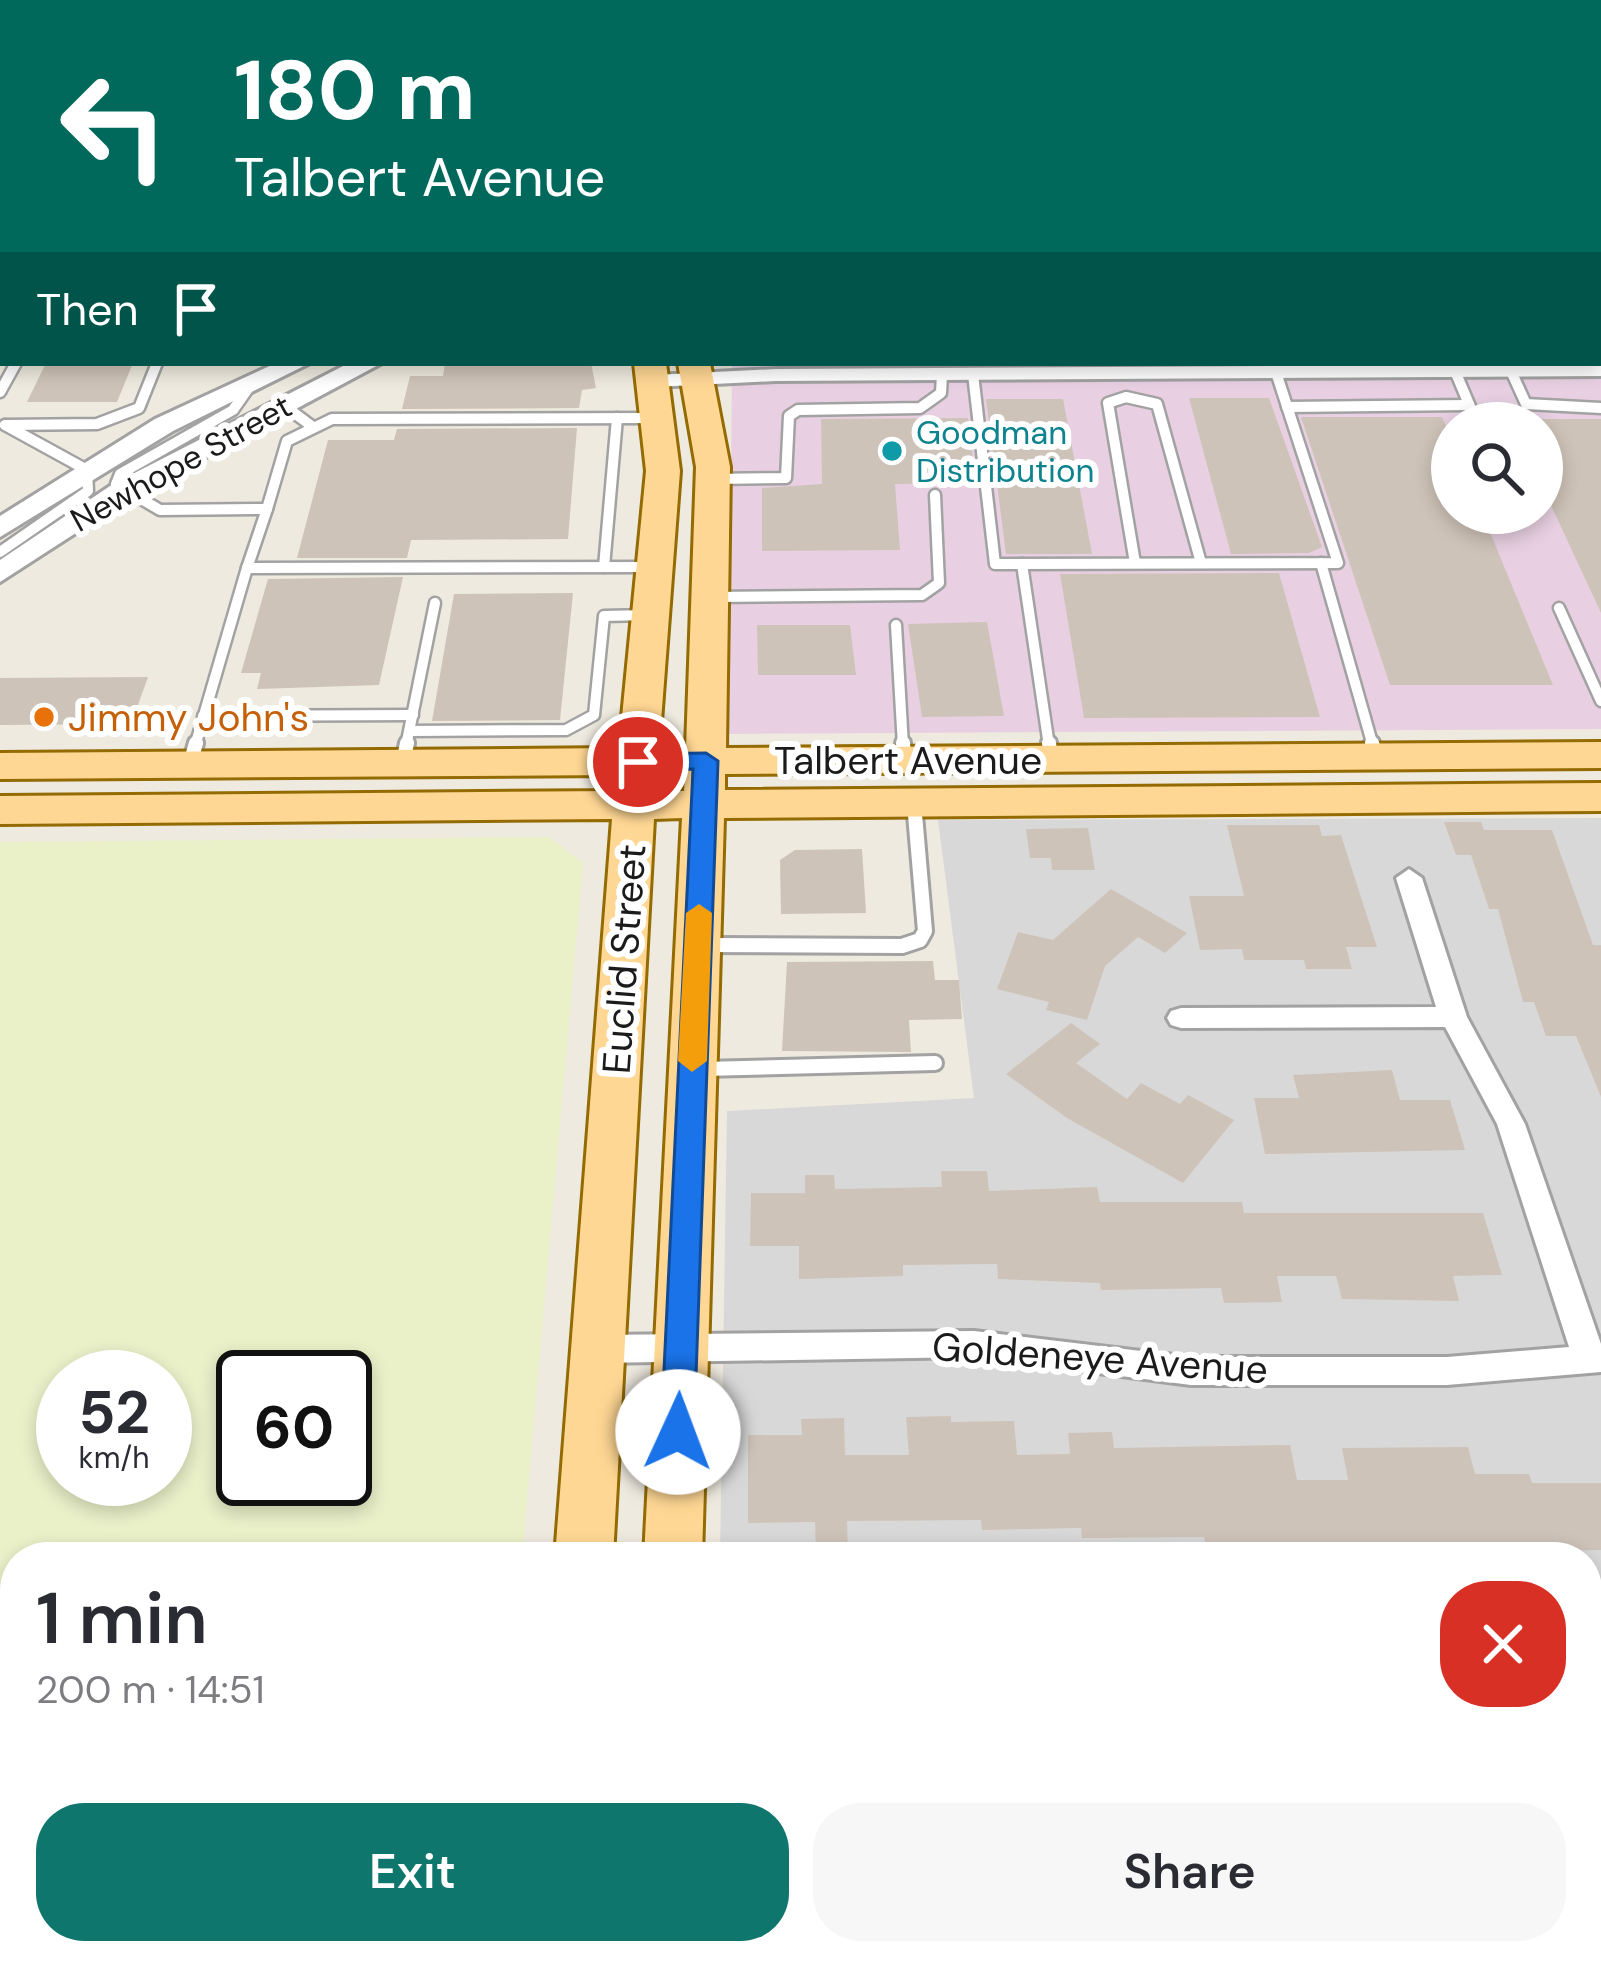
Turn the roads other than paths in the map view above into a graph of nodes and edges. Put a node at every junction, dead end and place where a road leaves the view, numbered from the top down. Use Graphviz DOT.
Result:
graph roads {
  1 [pos="157,366"];
  2 [pos="290,366"];
  3 [pos="363,366"];
  4 [pos="1072,368"];
  5 [pos="1143,368"];
  6 [pos="1274,368"];
  7 [pos="1466,368"];
  8 [pos="909,369"];
  9 [pos="697,370"];
  10 [pos="1511,370"];
  11 [pos="1601,370"];
  12 [pos="652,372"];
  13 [pos="1121,373"];
  14 [pos="942,374"];
  15 [pos="973,374"];
  16 [pos="252,383"];
  17 [pos="1126,398"];
  18 [pos="1469,402"];
  19 [pos="282,404"];
  20 [pos="1431,405"];
  21 [pos="1287,407"];
  22 [pos="1601,408"];
  23 [pos="617,418"];
  24 [pos="658,418"];
  25 [pos="313,427"];
  26 [pos="2,429"];
  27 [pos="87,470"];
  28 [pos="713,479"];
  29 [pos="123,490"];
  30 [pos="934,495"];
  31 [pos="267,509"];
  32 [pos="0,528"];
  33 [pos="0,552"];
  34 [pos="1135,562"];
  35 [pos="1201,562"];
  36 [pos="1321,562"];
  37 [pos="1022,564"];
  38 [pos="604,567"];
  39 [pos="652,567"];
  40 [pos="247,568"];
  41 [pos="0,573"];
  42 [pos="712,597"];
  43 [pos="435,603"];
  44 [pos="1558,608"];
  45 [pos="649,615"];
  46 [pos="896,625"];
  47 [pos="1601,701"];
  48 [pos="203,716"];
  49 [pos="413,716"];
  50 [pos="407,747"];
  51 [pos="537,747"];
  52 [pos="1601,755"];
  53 [pos="1376,757"];
  54 [pos="1052,759"];
  55 [pos="904,760"];
  56 [pos="706,761"];
  57 [pos="190,764"];
  58 [pos="0,766"];
  59 [pos="636,783"];
  60 [pos="1601,797"];
  61 [pos="914,802"];
  62 [pos="704,804"];
  63 [pos="0,810"];
  64 [pos="1409,878"];
  65 [pos="698,944"];
  66 [pos="1453,1017"];
  67 [pos="1181,1018"];
  68 [pos="935,1063"];
  69 [pos="692,1069"];
  70 [pos="598,1348"];
  71 [pos="681,1350"];
  72 [pos="1595,1359"];
  73 [pos="585,1542"];
  74 [pos="675,1542"];
  1 -- 26 [label="lane"];
  2 -- 16 [label="street, Newhope Street"];
  3 -- 19 [label="street, Newhope Street"];
  4 -- 13 [label="street"];
  4 -- 15 [label="street"];
  5 -- 6 [label="street"];
  5 -- 13 [label="street"];
  6 -- 7 [label="street"];
  6 -- 21 [label="lane"];
  7 -- 10 [label="street"];
  7 -- 18 [label="lane"];
  8 -- 9 [label="street"];
  8 -- 14 [label="street"];
  9 -- 12 [label="street"];
  9 -- 28 [label="main road, Euclid Street"];
  10 -- 11 [label="street"];
  10 -- 22 [label="lane"];
  12 -- 24 [label="main road, Euclid Street"];
  13 -- 17 [label="lane"];
  14 -- 15 [label="street"];
  14 -- 28 [label="lane"];
  15 -- 37 [label="lane"];
  16 -- 27 [label="street, Newhope Street"];
  16 -- 29 [label="lane"];
  17 -- 34 [label="lane"];
  17 -- 35 [label="lane"];
  19 -- 25 [label="lane"];
  19 -- 29 [label="street, Newhope Street"];
  20 -- 21 [label="lane"];
  21 -- 36 [label="lane"];
  23 -- 24 [label="lane"];
  23 -- 25 [label="lane"];
  23 -- 38 [label="lane"];
  24 -- 39 [label="main road, Euclid Street"];
  25 -- 31 [label="lane"];
  26 -- 27 [label="lane"];
  27 -- 32 [label="street, Newhope Street"];
  27 -- 33 [label="lane"];
  28 -- 42 [label="main road, Euclid Street"];
  29 -- 31 [label="lane"];
  29 -- 41 [label="street, Newhope Street"];
  30 -- 42 [label="lane"];
  31 -- 40 [label="lane"];
  34 -- 35 [label="lane"];
  34 -- 37 [label="lane"];
  35 -- 36 [label="lane"];
  36 -- 53 [label="lane"];
  37 -- 54 [label="lane"];
  38 -- 39 [label="lane"];
  38 -- 40 [label="lane"];
  39 -- 45 [label="main road, Euclid Street"];
  40 -- 48 [label="lane"];
  42 -- 56 [label="main road, Euclid Street"];
  43 -- 49 [label="lane"];
  44 -- 47 [label="lane"];
  45 -- 51 [label="lane"];
  45 -- 59 [label="main road, Euclid Street"];
  46 -- 55 [label="lane"];
  48 -- 49 [label="lane"];
  48 -- 57 [label="lane"];
  49 -- 50 [label="lane"];
  50 -- 51 [label="main road, Talbert Avenue"];
  50 -- 57 [label="main road, Talbert Avenue"];
  51 -- 59 [label="main road, Talbert Avenue"];
  52 -- 53 [label="main road, Talbert Avenue"];
  53 -- 54 [label="main road, Talbert Avenue"];
  54 -- 55 [label="main road, Talbert Avenue"];
  55 -- 56 [label="main road, Talbert Avenue"];
  56 -- 59 [label="main road, Talbert Avenue"];
  56 -- 62 [label="main road, Euclid Street"];
  57 -- 58 [label="main road, Talbert Avenue"];
  59 -- 62 [label="main road, Talbert Avenue"];
  59 -- 63 [label="main road, Talbert Avenue"];
  59 -- 70 [label="main road, Euclid Street"];
  60 -- 61 [label="main road, Talbert Avenue"];
  61 -- 62 [label="main road, Talbert Avenue"];
  61 -- 65 [label="lane"];
  62 -- 65 [label="main road, Euclid Street"];
  64 -- 66 [label="street"];
  65 -- 69 [label="main road, Euclid Street"];
  66 -- 67 [label="street"];
  66 -- 72 [label="street"];
  68 -- 69 [label="lane"];
  69 -- 71 [label="main road, Euclid Street"];
  70 -- 71 [label="street, Goldeneye Avenue"];
  70 -- 73 [label="main road, Euclid Street"];
  71 -- 72 [label="street, Goldeneye Avenue"];
  71 -- 74 [label="main road, Euclid Street"];
}
